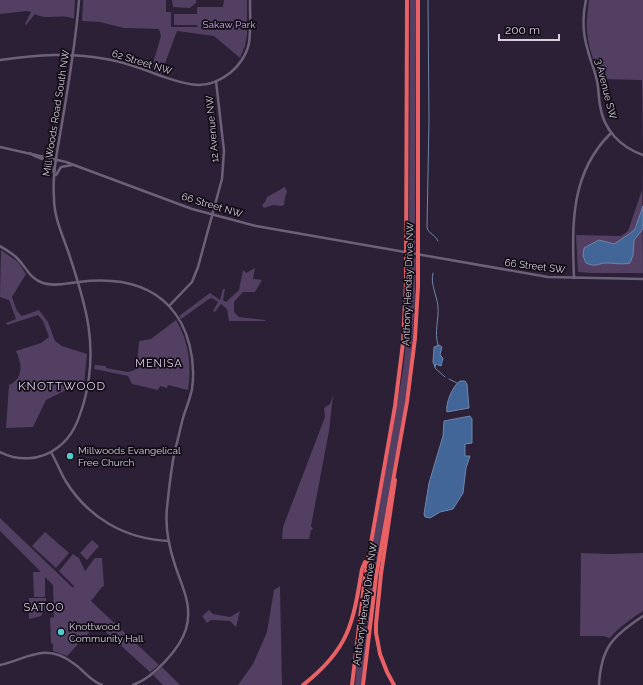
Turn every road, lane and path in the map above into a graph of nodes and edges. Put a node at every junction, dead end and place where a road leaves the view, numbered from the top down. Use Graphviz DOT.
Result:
graph roads {
  1 [pos="80,0"];
  2 [pos="250,0"];
  3 [pos="407,0"];
  4 [pos="418,0"];
  5 [pos="586,0"];
  6 [pos="73,55"];
  7 [pos="0,60"];
  8 [pos="216,81"];
  9 [pos="611,133"];
  10 [pos="0,147"];
  11 [pos="30,153"];
  12 [pos="643,155"];
  13 [pos="56,159"];
  14 [pos="80,166"];
  15 [pos="54,177"];
  16 [pos="212,215"];
  17 [pos="0,246"];
  18 [pos="426,257"];
  19 [pos="574,278"];
  20 [pos="643,279"];
  21 [pos="78,282"];
  22 [pos="169,306"];
  23 [pos="0,452"];
  24 [pos="51,452"];
  25 [pos="396,462"];
  26 [pos="169,541"];
  27 [pos="368,552"];
  28 [pos="643,616"];
  29 [pos="0,665"];
  30 [pos="102,685"];
  31 [pos="133,685"];
  32 [pos="303,685"];
  33 [pos="352,685"];
  34 [pos="363,685"];
  35 [pos="394,685"];
  36 [pos="599,685"];
  1 -- 6 [label="street, Mill Woods Road South NW"];
  2 -- 8 [label="street, 62 Street NW"];
  3 -- 27 [label="highway, Anthony Henday Drive NW"];
  4 -- 25 [label="highway, Anthony Henday Drive NW"];
  5 -- 9 [label="street, 3 Avenue SW"];
  6 -- 7 [label="street, 62 Street NW"];
  6 -- 8 [label="street, 62 Street NW"];
  6 -- 13 [label="street, Mill Woods Road South NW"];
  8 -- 16 [label="street, 12 Avenue NW"];
  9 -- 12 [label="street"];
  9 -- 19 [label="street"];
  10 -- 11 [label="street, 66 Street NW"];
  11 -- 13 [label="street, 66 Street NW"];
  11 -- 15 [label="street"];
  13 -- 14 [label="street, 66 Street NW"];
  13 -- 15 [label="street, Mill Woods Road South NW"];
  14 -- 15 [label="street"];
  14 -- 16 [label="street, 66 Street NW"];
  15 -- 21 [label="street, Mill Woods Road South NW"];
  16 -- 18 [label="street, 66 Street NW"];
  16 -- 22 [label="street, 12 Avenue NW"];
  17 -- 21 [label="street"];
  18 -- 19 [label="street, 66 Street SW"];
  19 -- 20 [label="street, 66 Street SW"];
  21 -- 22 [label="street"];
  21 -- 24 [label="street, Mill Woods Road South NW"];
  22 -- 26 [label="street"];
  23 -- 24 [label="street"];
  24 -- 26 [label="street"];
  25 -- 34 [label="highway, Anthony Henday Drive NW"];
  25 -- 35 [label="highway"];
  26 -- 31 [label="street"];
  27 -- 32 [label="highway"];
  27 -- 33 [label="highway, Anthony Henday Drive NW"];
  28 -- 36 [label="street"];
  29 -- 30 [label="street"];
}
